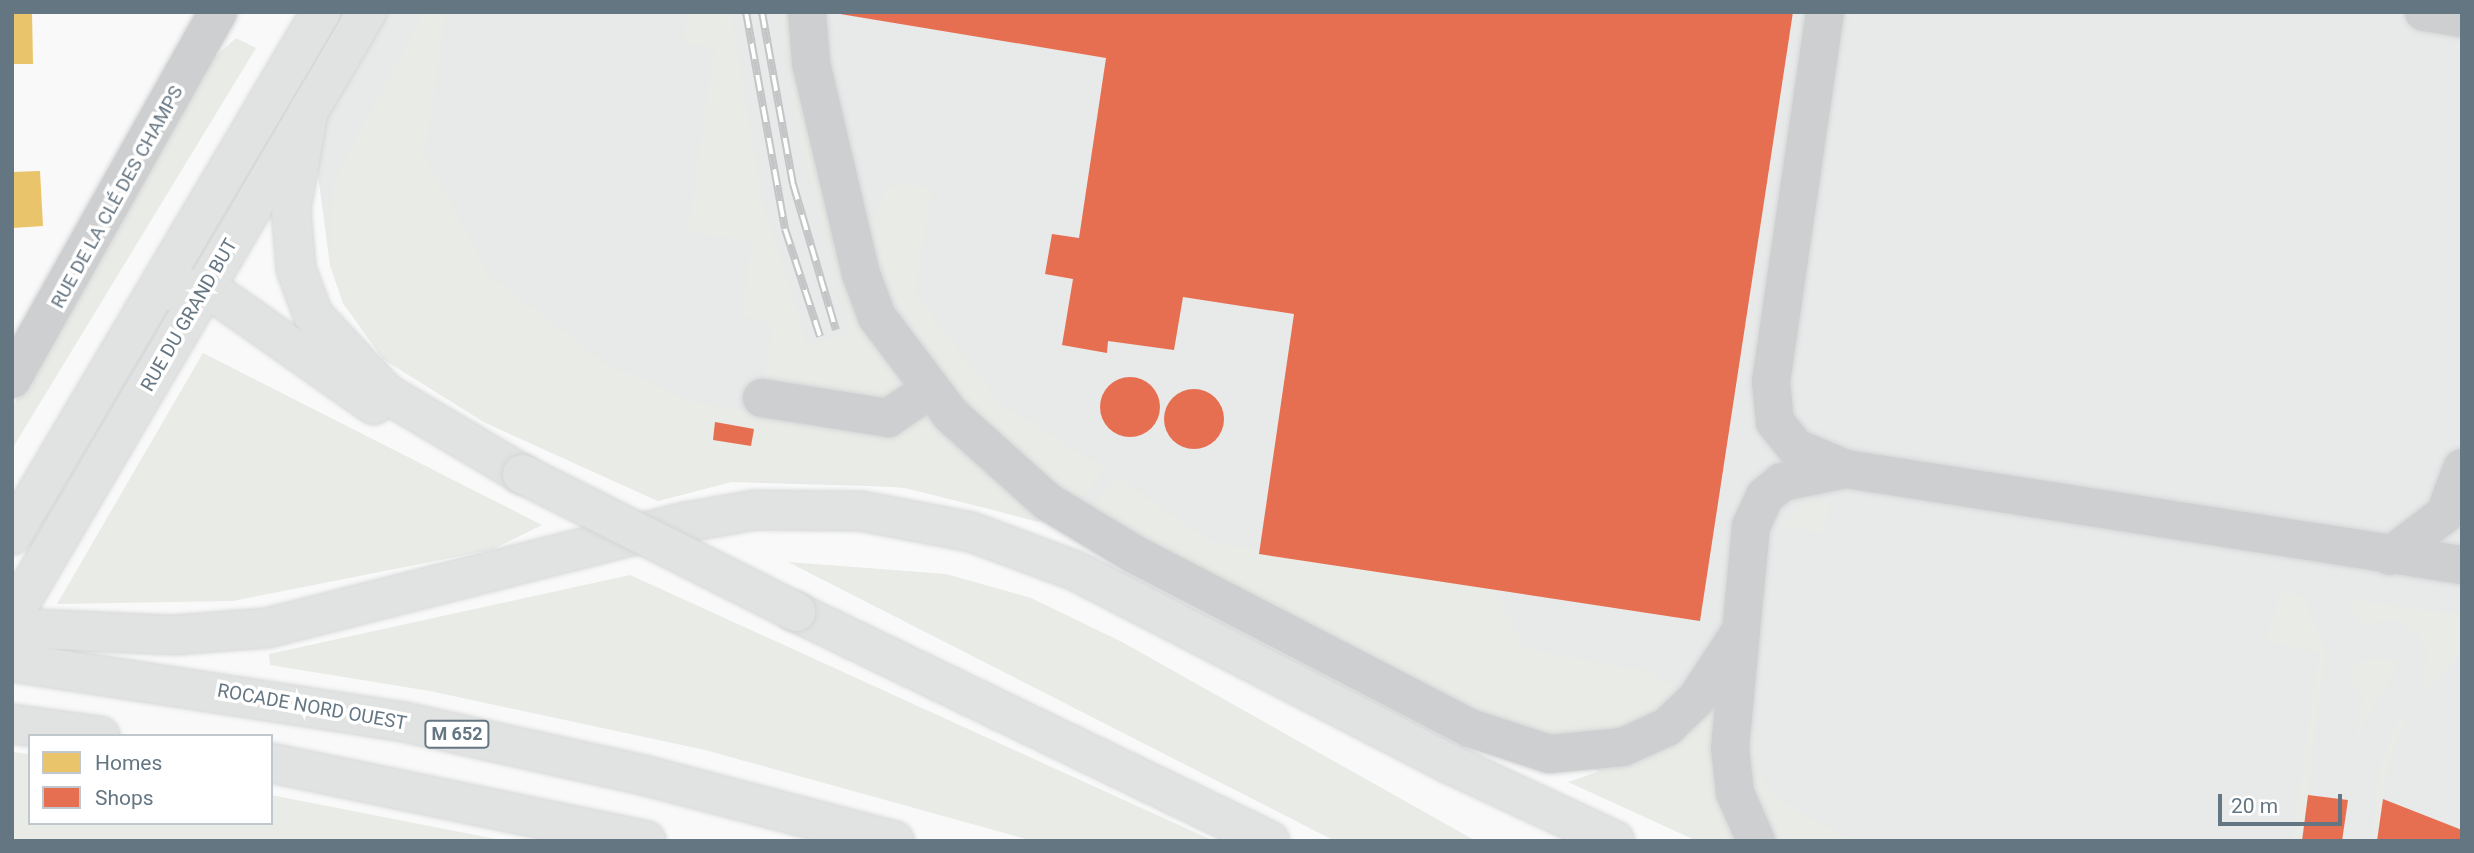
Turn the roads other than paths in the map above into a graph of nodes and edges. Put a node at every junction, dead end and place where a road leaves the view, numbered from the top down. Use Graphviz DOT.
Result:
graph roads {
  1 [pos="218,12"];
  2 [pos="367,12"];
  3 [pos="807,12"];
  4 [pos="1825,12"];
  5 [pos="2424,12"];
  6 [pos="313,15"];
  7 [pos="2462,18"];
  8 [pos="309,109"];
  9 [pos="205,286"];
  10 [pos="156,292"];
  11 [pos="12,379"];
  12 [pos="930,390"];
  13 [pos="762,398"];
  14 [pos="2462,468"];
  15 [pos="1846,469"];
  16 [pos="522,474"];
  17 [pos="12,535"];
  18 [pos="2390,556"];
  19 [pos="2462,565"];
  20 [pos="13,619"];
  21 [pos="1738,635"];
  22 [pos="12,662"];
  23 [pos="12,724"];
  24 [pos="85,734"];
  25 [pos="273,763"];
  26 [pos="646,841"];
  27 [pos="894,841"];
  28 [pos="1270,841"];
  29 [pos="1615,841"];
  30 [pos="1756,841"];
  1 -- 11 [label="street, RUE DE LA CLÉ DES CHAMPS"];
  2 -- 8 [label="main road, RUE DU GRAND BUT"];
  3 -- 12 [label="street"];
  4 -- 15 [label="street"];
  5 -- 7 [label="street"];
  6 -- 10 [label="main road, RUE DU GRAND BUT"];
  8 -- 9 [label="main road, RUE DU GRAND BUT"];
  8 -- 16 [label="main road"];
  9 -- 10 [label="main road"];
  9 -- 16 [label="main road"];
  9 -- 20 [label="main road, RUE DU GRAND BUT"];
  10 -- 17 [label="main road, RUE DU GRAND BUT"];
  12 -- 13 [label="street"];
  12 -- 21 [label="street"];
  14 -- 18 [label="street"];
  15 -- 18 [label="street"];
  15 -- 21 [label="street"];
  16 -- 28 [label="main road, bridge"];
  18 -- 19 [label="street"];
  20 -- 29 [label="main road"];
  21 -- 30 [label="street"];
  22 -- 27 [label="main road, ROCADE NORD OUEST / M 652"];
  23 -- 24 [label="main road"];
  25 -- 26 [label="main road"];
}
